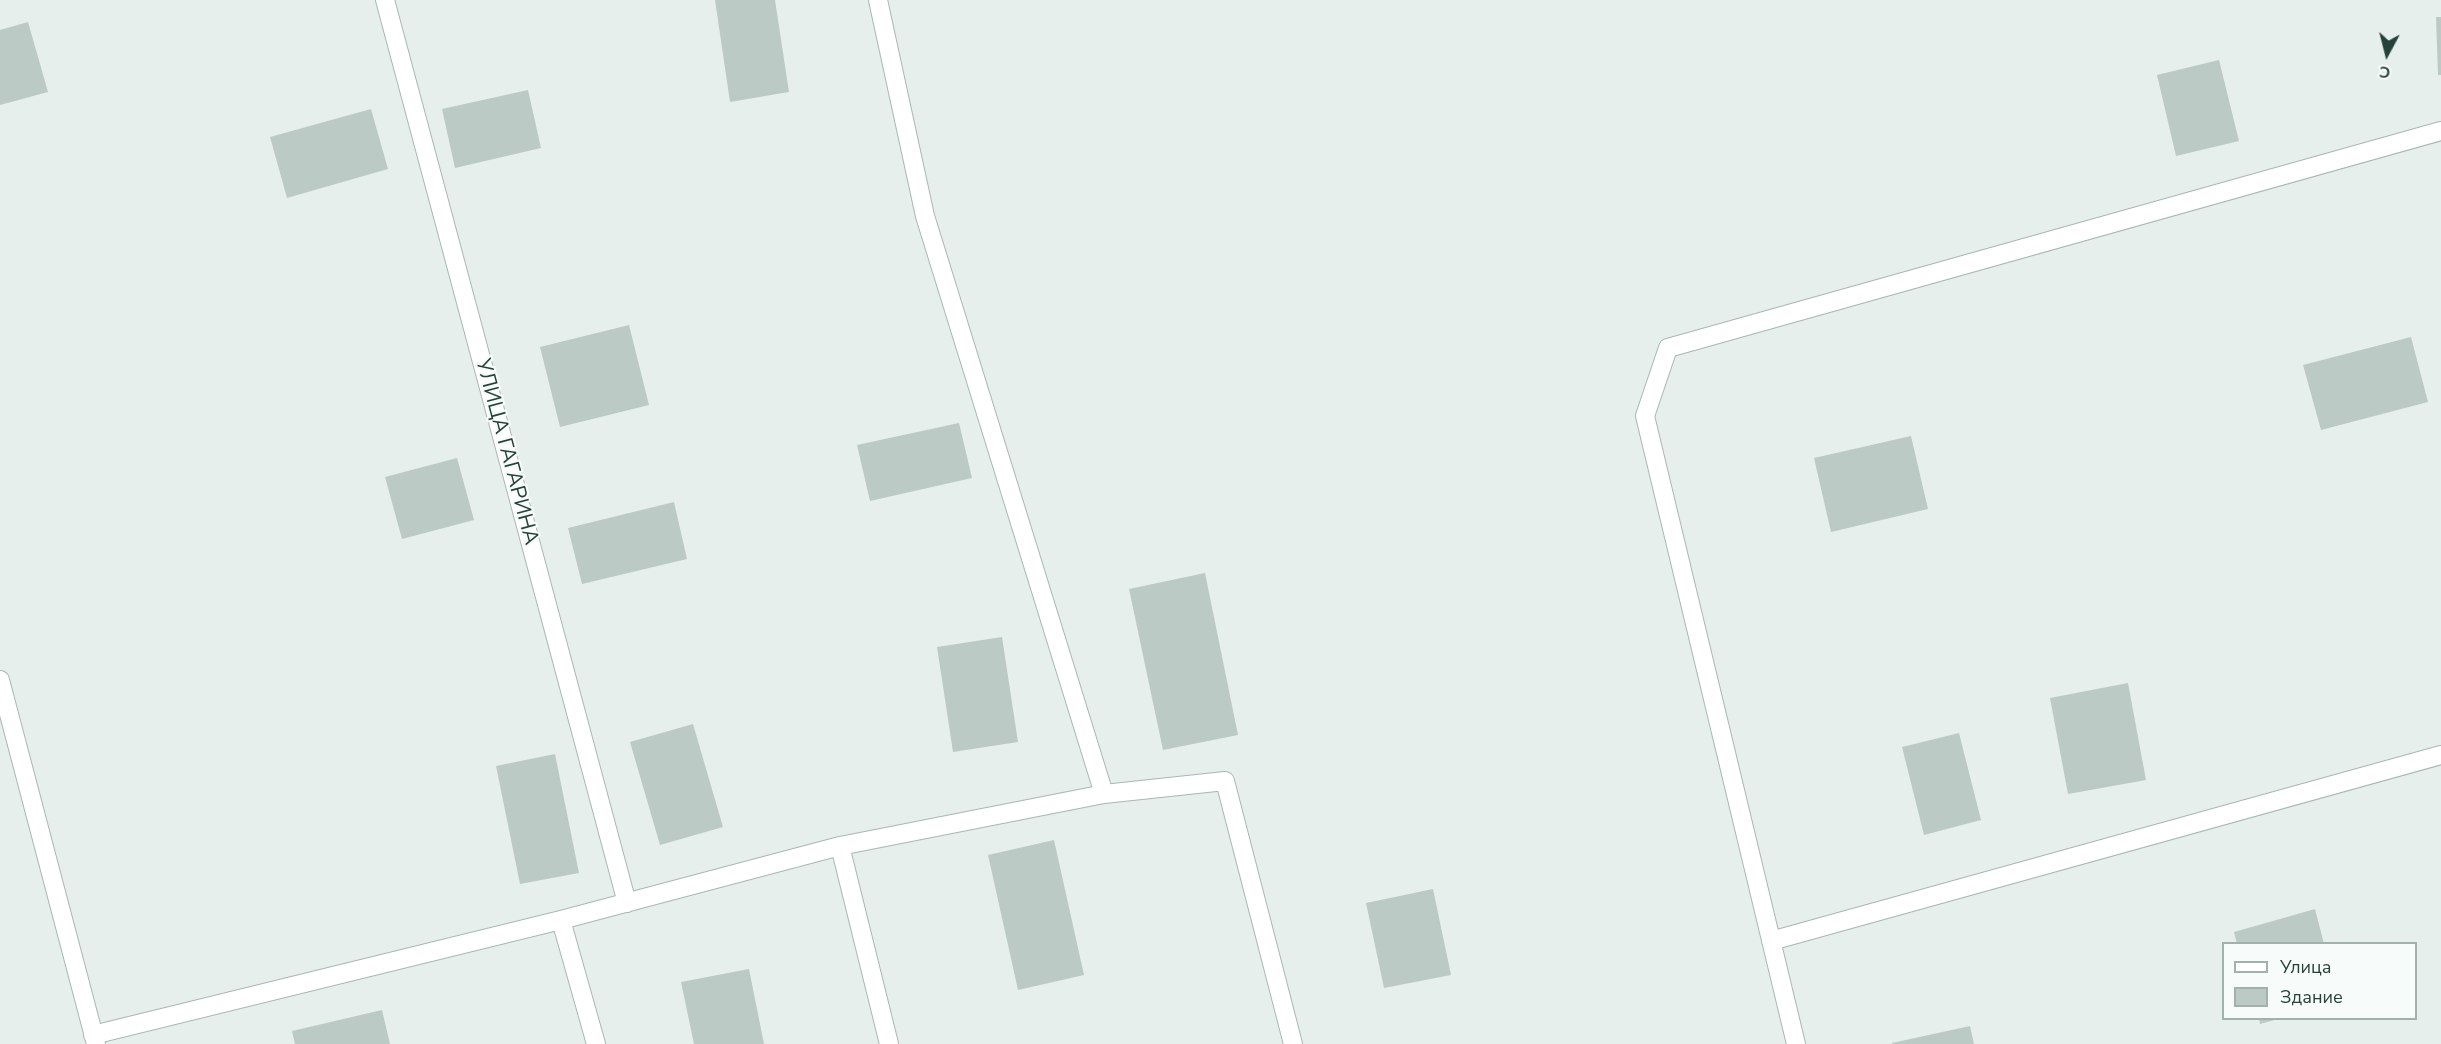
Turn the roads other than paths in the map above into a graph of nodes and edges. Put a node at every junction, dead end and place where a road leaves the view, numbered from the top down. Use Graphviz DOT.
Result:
graph roads {
  1 [pos="385,0"];
  2 [pos="878,0"];
  3 [pos="2441,132"];
  4 [pos="0,680"];
  5 [pos="2441,755"];
  6 [pos="1104,794"];
  7 [pos="840,846"];
  8 [pos="627,903"];
  9 [pos="561,920"];
  10 [pos="1771,941"];
  11 [pos="95,1040"];
  12 [pos="597,1044"];
  13 [pos="889,1044"];
  14 [pos="1293,1044"];
  15 [pos="1796,1044"];
  1 -- 8 [label="street, УЛИЦА ГАГАРИНА"];
  2 -- 6 [label="street"];
  3 -- 10 [label="street"];
  4 -- 11 [label="street"];
  5 -- 10 [label="street"];
  6 -- 7 [label="street"];
  6 -- 14 [label="street"];
  7 -- 8 [label="street"];
  7 -- 13 [label="street"];
  8 -- 9 [label="street"];
  9 -- 11 [label="street"];
  9 -- 12 [label="street"];
  10 -- 15 [label="street"];
}
